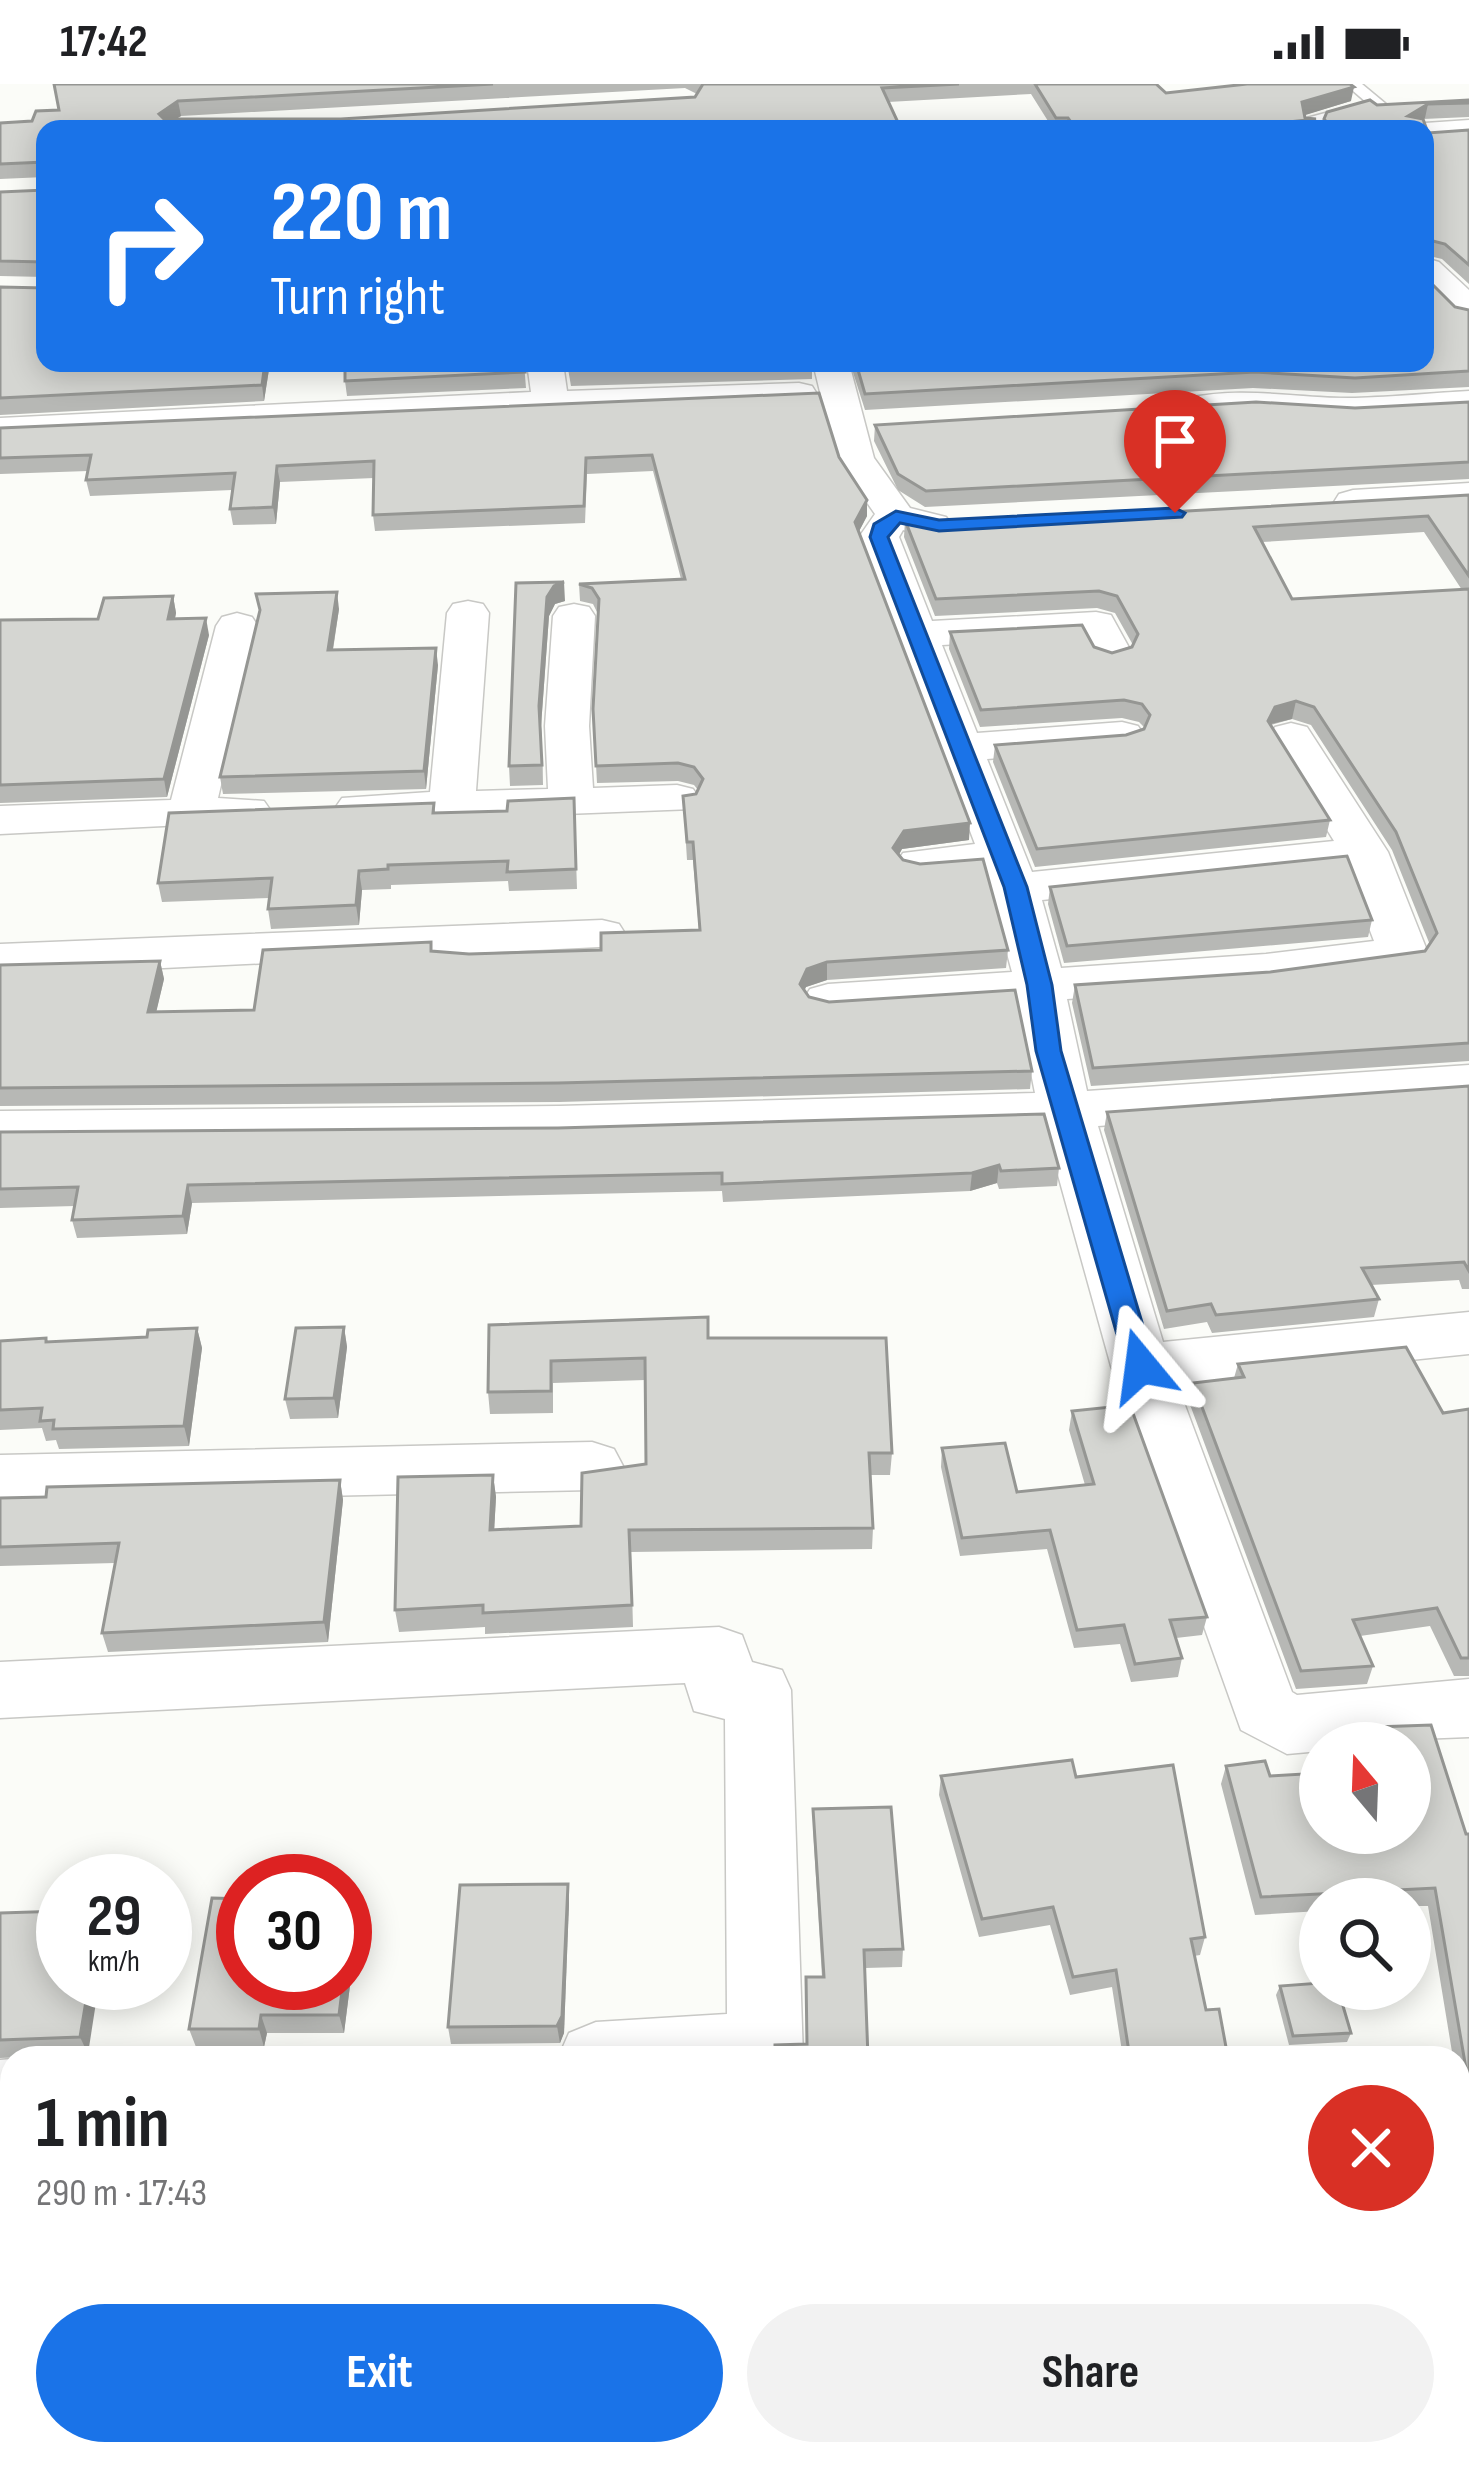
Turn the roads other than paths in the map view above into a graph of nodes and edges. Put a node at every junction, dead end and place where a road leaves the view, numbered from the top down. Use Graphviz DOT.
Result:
graph roads {
  1 [pos="1352,84"];
  2 [pos="1318,120"];
  3 [pos="1469,130"];
  4 [pos="1434,132"];
  5 [pos="1434,282"];
  6 [pos="1469,311"];
  7 [pos="546,372"];
  8 [pos="838,394"];
  9 [pos="551,402"];
  10 [pos="1469,402"];
  11 [pos="1162,409"];
  12 [pos="890,424"];
  13 [pos="0,429"];
  14 [pos="1469,495"];
  15 [pos="1315,505"];
  16 [pos="896,517"];
  17 [pos="962,524"];
  18 [pos="468,613"];
  19 [pos="574,616"];
  20 [pos="237,626"];
  21 [pos="916,634"];
  22 [pos="1112,653"];
  23 [pos="1122,735"];
  24 [pos="1291,736"];
  25 [pos="958,748"];
  26 [pos="677,799"];
  27 [pos="571,802"];
  28 [pos="452,805"];
  29 [pos="191,813"];
  30 [pos="0,820"];
  31 [pos="1364,852"];
  32 [pos="920,863"];
  33 [pos="1009,872"];
  34 [pos="602,935"];
  35 [pos="0,960"];
  36 [pos="1040,985"];
  37 [pos="828,1000"];
  38 [pos="1469,1082"];
  39 [pos="1067,1110"];
  40 [pos="0,1129"];
  41 [pos="1469,1334"];
  42 [pos="1141,1366"];
  43 [pos="592,1466"];
  44 [pos="0,1479"];
  45 [pos="0,1690"];
  46 [pos="1469,1708"];
  47 [pos="764,2046"];
  1 -- 2 [label="lane"];
  3 -- 4 [label="main road"];
  5 -- 6 [label="main road"];
  7 -- 9 [label="street"];
  8 -- 9 [label="street"];
  8 -- 12 [label="street"];
  8 -- 16 [label="street"];
  9 -- 13 [label="street"];
  10 -- 11 [label="street"];
  14 -- 15 [label="street"];
  16 -- 17 [label="street"];
  16 -- 21 [label="street"];
  18 -- 28 [label="street"];
  19 -- 27 [label="street"];
  20 -- 29 [label="street"];
  21 -- 22 [label="street"];
  21 -- 25 [label="street"];
  23 -- 25 [label="street"];
  24 -- 31 [label="street"];
  25 -- 33 [label="street"];
  26 -- 27 [label="street"];
  27 -- 28 [label="street"];
  28 -- 29 [label="street"];
  29 -- 30 [label="street"];
  31 -- 33 [label="street"];
  31 -- 36 [label="street"];
  32 -- 33 [label="street"];
  33 -- 36 [label="street"];
  34 -- 35 [label="street"];
  36 -- 37 [label="street"];
  36 -- 39 [label="street"];
  38 -- 39 [label="street"];
  39 -- 40 [label="street"];
  39 -- 42 [label="street"];
  41 -- 42 [label="street"];
  42 -- 46 [label="street"];
  43 -- 44 [label="street"];
  45 -- 47 [label="street"];
}
